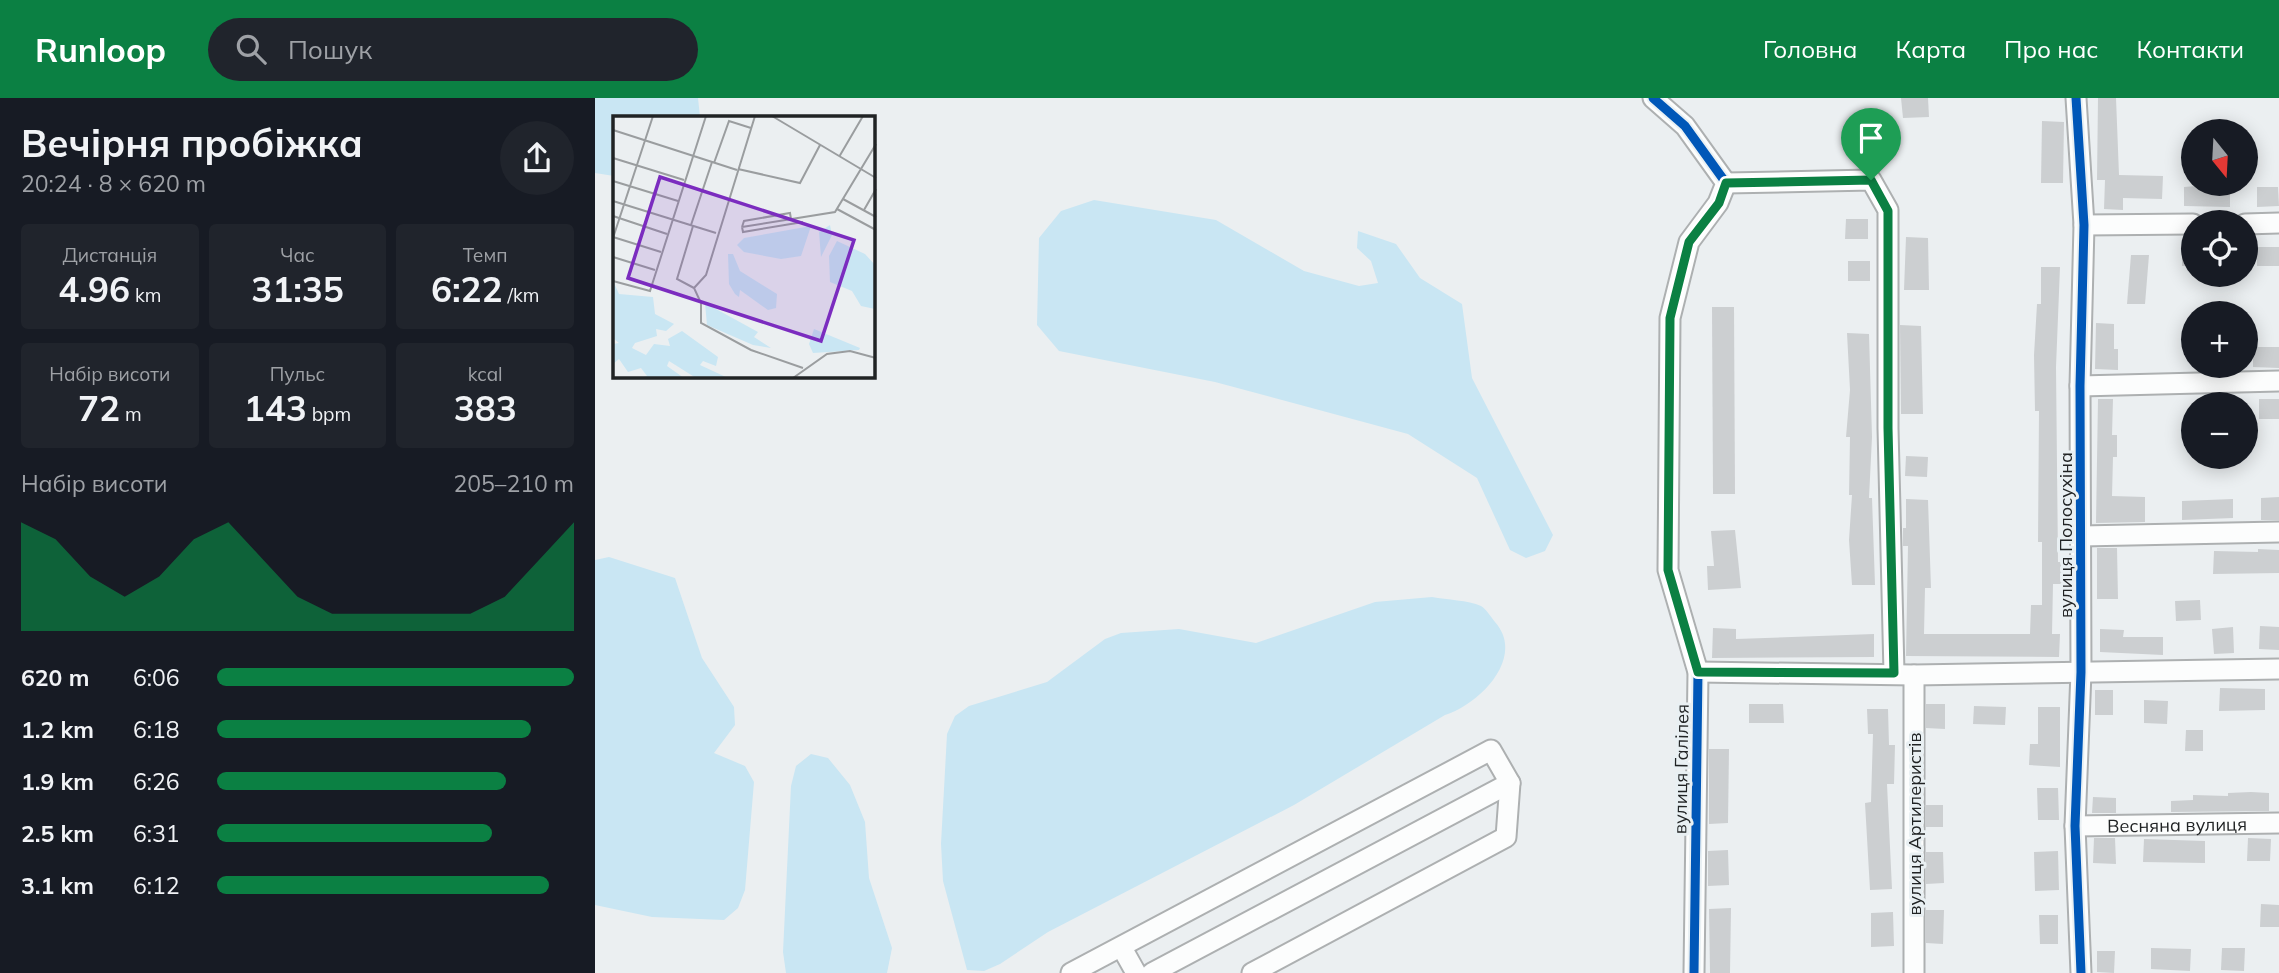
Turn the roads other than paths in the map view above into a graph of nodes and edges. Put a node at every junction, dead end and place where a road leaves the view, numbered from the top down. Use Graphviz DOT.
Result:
graph roads {
  1 [pos="1653,98"];
  2 [pos="2075,98"];
  3 [pos="1726,183"];
  4 [pos="2279,223"];
  5 [pos="2181,224"];
  6 [pos="2258,224"];
  7 [pos="2084,225"];
  8 [pos="2279,381"];
  9 [pos="2080,386"];
  10 [pos="2279,532"];
  11 [pos="2081,536"];
  12 [pos="2279,669"];
  13 [pos="1698,672"];
  14 [pos="2081,673"];
  15 [pos="1904,674"];
  16 [pos="1510,783"];
  17 [pos="2279,823"];
  18 [pos="2075,826"];
  19 [pos="1122,948"];
  20 [pos="1071,973"];
  21 [pos="1136,973"];
  22 [pos="1152,973"];
  23 [pos="1252,973"];
  24 [pos="1695,973"];
  25 [pos="1914,973"];
  26 [pos="2081,973"];
  1 -- 3 [label="street"];
  2 -- 7 [label="street, вулиця Полосухіна"];
  3 -- 13 [label="street, вулиця Галілея"];
  3 -- 15 [label="street, вулиця Артилеристів"];
  4 -- 6 [label="street"];
  5 -- 7 [label="street"];
  7 -- 9 [label="street, вулиця Полосухіна"];
  8 -- 9 [label="street"];
  9 -- 11 [label="street, вулиця Полосухіна"];
  10 -- 11 [label="street"];
  11 -- 14 [label="street, вулиця Полосухіна"];
  12 -- 14 [label="street"];
  13 -- 15 [label="street"];
  13 -- 24 [label="street, вулиця Галілея"];
  14 -- 15 [label="street"];
  14 -- 18 [label="street, вулиця Полосухіна"];
  15 -- 25 [label="street, вулиця Артилеристів"];
  16 -- 19 [label="street"];
  16 -- 22 [label="street"];
  16 -- 23 [label="street"];
  17 -- 18 [label="street, Весняна вулиця"];
  18 -- 26 [label="street, вулиця Полосухіна"];
  19 -- 20 [label="street"];
  19 -- 21 [label="street"];
}
